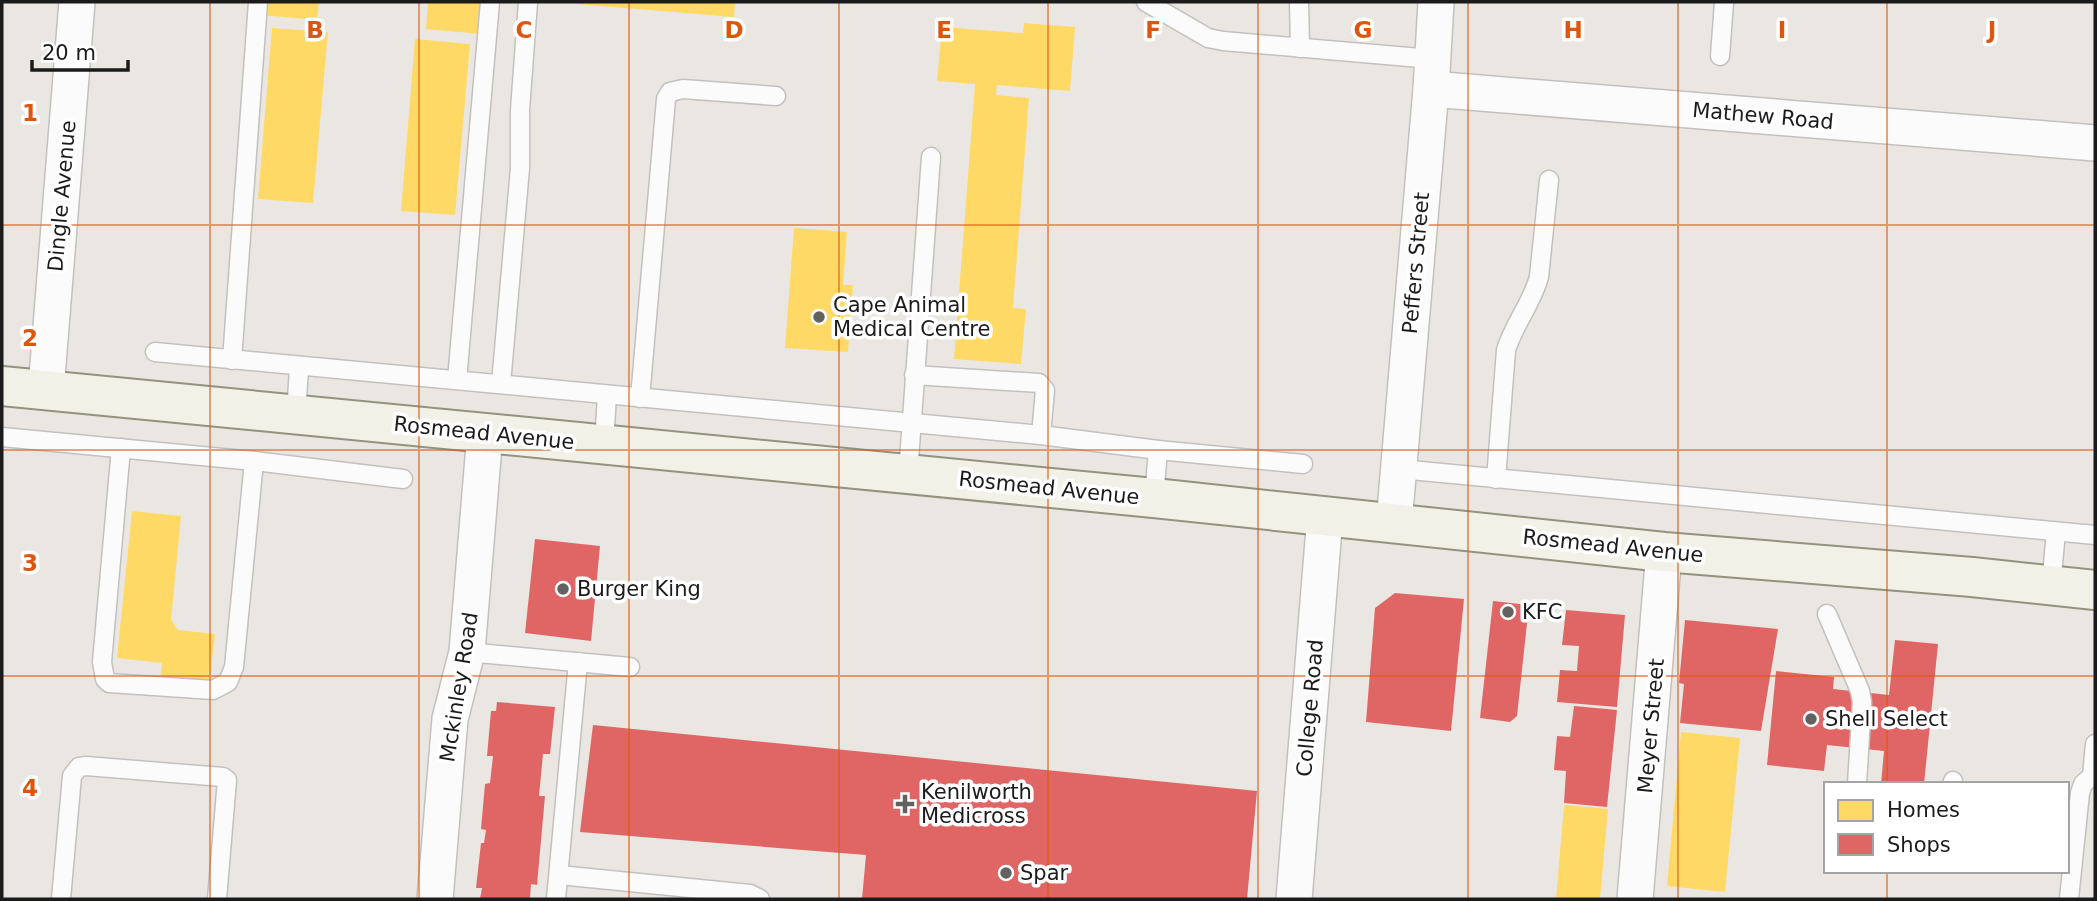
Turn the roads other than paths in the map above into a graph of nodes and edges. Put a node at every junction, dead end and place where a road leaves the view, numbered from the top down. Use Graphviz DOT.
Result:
graph roads {
  1 [pos="77,2"];
  2 [pos="258,2"];
  3 [pos="490,2"];
  4 [pos="528,2"];
  5 [pos="1146,2"];
  6 [pos="1299,2"];
  7 [pos="1436,2"];
  8 [pos="1724,2"];
  9 [pos="1300,48"];
  10 [pos="1720,56"];
  11 [pos="1431,74"];
  12 [pos="776,96"];
  13 [pos="2095,143"];
  14 [pos="931,157"];
  15 [pos="1549,180"];
  16 [pos="155,352"];
  17 [pos="232,360"];
  18 [pos="299,368"];
  19 [pos="914,375"];
  20 [pos="457,380"];
  21 [pos="501,384"];
  22 [pos="2,386"];
  23 [pos="46,389"];
  24 [pos="607,395"];
  25 [pos="640,398"];
  26 [pos="296,415"];
  27 [pos="911,424"];
  28 [pos="485,433"];
  29 [pos="1041,435"];
  30 [pos="2,437"];
  31 [pos="604,444"];
  32 [pos="121,448"];
  33 [pos="1158,450"];
  34 [pos="254,461"];
  35 [pos="1303,464"];
  36 [pos="1400,469"];
  37 [pos="908,474"];
  38 [pos="403,479"];
  39 [pos="1496,479"];
  40 [pos="1154,498"];
  41 [pos="1325,516"];
  42 [pos="1394,523"];
  43 [pos="2056,532"];
  44 [pos="2095,535"];
  45 [pos="1664,552"];
  46 [pos="2052,586"];
  47 [pos="2095,590"];
  48 [pos="1827,614"];
  49 [pos="467,652"];
  50 [pos="578,662"];
  51 [pos="630,667"];
  52 [pos="2095,744"];
  53 [pos="2094,776"];
  54 [pos="1857,782"];
  55 [pos="559,875"];
  56 [pos="61,899"];
  57 [pos="217,899"];
  58 [pos="435,899"];
  59 [pos="556,899"];
  60 [pos="760,899"];
  61 [pos="1294,899"];
  62 [pos="1635,899"];
  63 [pos="2070,899"];
  1 -- 23 [label="street, Dingle Avenue"];
  2 -- 17 [label="lane"];
  3 -- 20 [label="lane"];
  4 -- 21 [label="lane"];
  5 -- 9 [label="lane"];
  6 -- 9 [label="lane"];
  7 -- 11 [label="street, Peffers Street"];
  8 -- 10 [label="lane"];
  9 -- 11 [label="lane"];
  11 -- 13 [label="street, Mathew Road"];
  11 -- 36 [label="street, Peffers Street"];
  12 -- 25 [label="lane"];
  14 -- 19 [label="lane"];
  15 -- 39 [label="lane"];
  16 -- 17 [label="lane"];
  17 -- 18 [label="lane"];
  18 -- 20 [label="lane"];
  18 -- 26 [label="lane"];
  19 -- 27 [label="lane"];
  19 -- 29 [label="lane"];
  20 -- 21 [label="lane"];
  21 -- 24 [label="lane"];
  22 -- 23 [label="main road, Rosmead Avenue"];
  23 -- 26 [label="main road, Rosmead Avenue"];
  24 -- 25 [label="lane"];
  24 -- 31 [label="lane"];
  25 -- 27 [label="lane"];
  26 -- 28 [label="main road, Rosmead Avenue"];
  27 -- 29 [label="lane"];
  27 -- 37 [label="lane"];
  28 -- 31 [label="main road, Rosmead Avenue"];
  28 -- 49 [label="street, Mckinley Road"];
  29 -- 33 [label="lane"];
  30 -- 32 [label="lane"];
  31 -- 37 [label="main road, Rosmead Avenue"];
  32 -- 34 [label="lane"];
  32 -- 34 [label="lane"];
  33 -- 35 [label="lane"];
  33 -- 40 [label="lane"];
  34 -- 38 [label="lane"];
  36 -- 39 [label="lane"];
  36 -- 42 [label="street, Peffers Street"];
  37 -- 40 [label="main road, Rosmead Avenue"];
  39 -- 43 [label="lane"];
  40 -- 41 [label="main road, Rosmead Avenue"];
  41 -- 42 [label="main road, Rosmead Avenue"];
  41 -- 61 [label="street, College Road"];
  42 -- 45 [label="main road, Rosmead Avenue"];
  43 -- 44 [label="lane"];
  43 -- 46 [label="lane"];
  45 -- 46 [label="main road, Rosmead Avenue"];
  45 -- 62 [label="street, Meyer Street"];
  46 -- 47 [label="main road, Rosmead Avenue"];
  48 -- 54 [label="lane"];
  49 -- 50 [label="lane"];
  49 -- 58 [label="street, Mckinley Road"];
  50 -- 51 [label="lane"];
  50 -- 55 [label="lane"];
  52 -- 53 [label="lane"];
  53 -- 63 [label="lane"];
  55 -- 59 [label="lane"];
  55 -- 60 [label="lane"];
  56 -- 57 [label="lane"];
}
